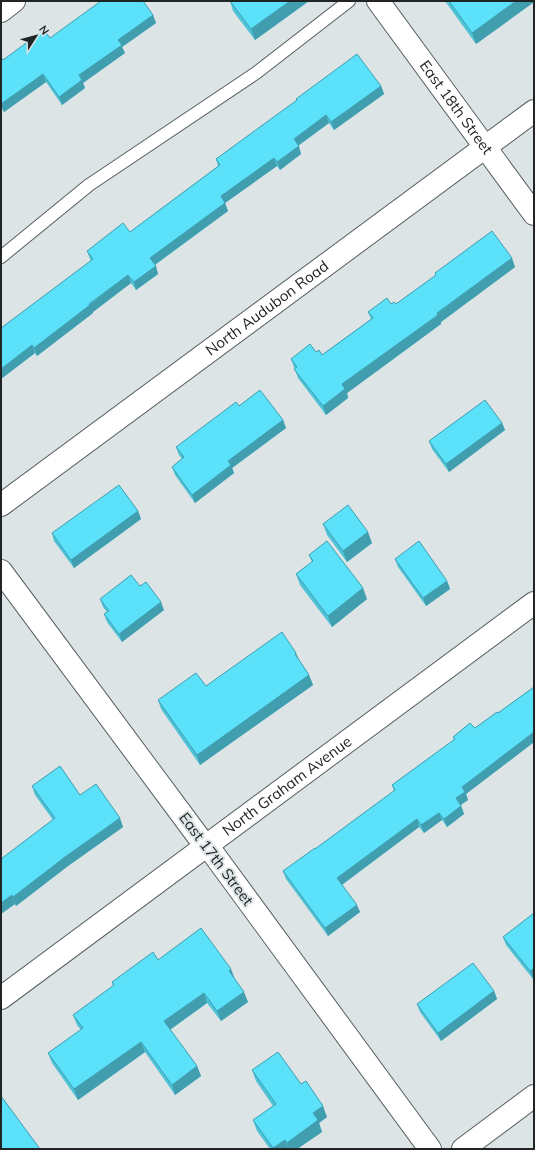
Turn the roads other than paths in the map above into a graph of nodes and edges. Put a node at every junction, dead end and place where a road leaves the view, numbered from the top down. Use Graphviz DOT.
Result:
graph roads {
  1 [pos="14,1"];
  2 [pos="348,1"];
  3 [pos="378,1"];
  4 [pos="1,11"];
  5 [pos="534,111"];
  6 [pos="485,147"];
  7 [pos="534,214"];
  8 [pos="1,257"];
  9 [pos="1,505"];
  10 [pos="1,571"];
  11 [pos="534,603"];
  12 [pos="207,845"];
  13 [pos="1,998"];
  14 [pos="534,1096"];
  15 [pos="430,1149"];
  16 [pos="462,1149"];
  1 -- 4 [label="street"];
  2 -- 8 [label="lane"];
  3 -- 6 [label="street, East 18th Street"];
  5 -- 6 [label="street, North Audubon Road"];
  6 -- 7 [label="street, East 18th Street"];
  6 -- 9 [label="street, North Audubon Road"];
  10 -- 12 [label="street, East 17th Street"];
  11 -- 12 [label="street, North Graham Avenue"];
  12 -- 13 [label="street, North Graham Avenue"];
  12 -- 15 [label="street, East 17th Street"];
  14 -- 16 [label="street"];
}
